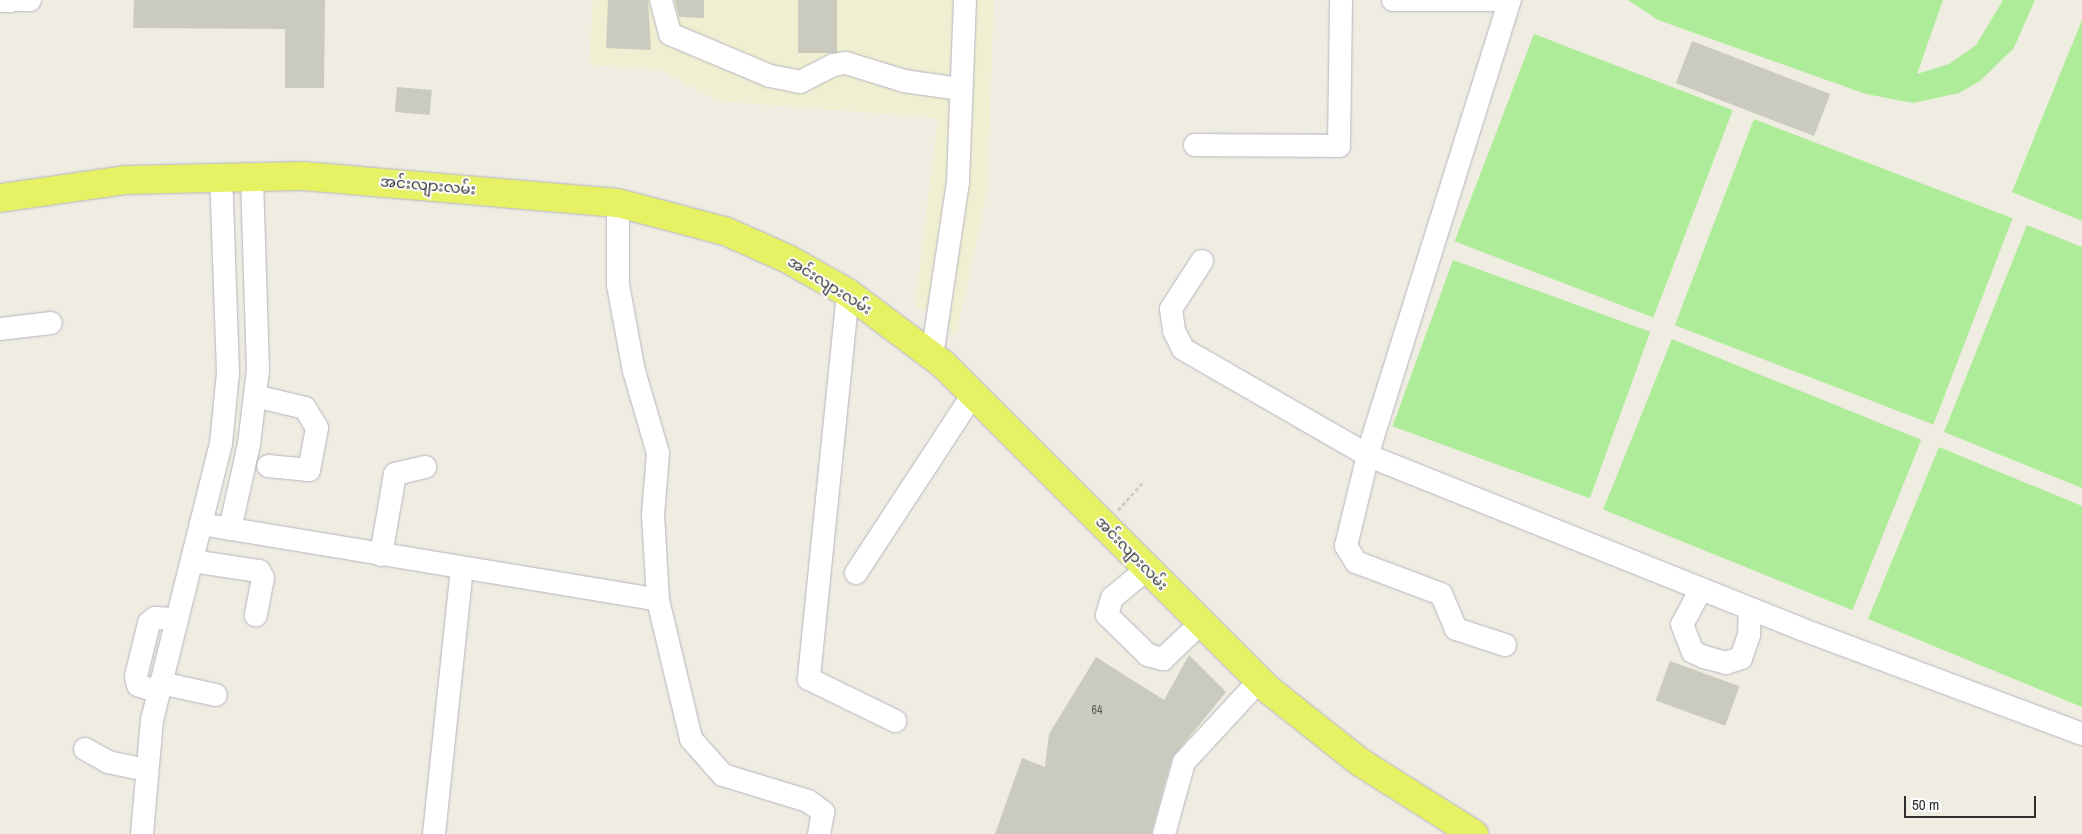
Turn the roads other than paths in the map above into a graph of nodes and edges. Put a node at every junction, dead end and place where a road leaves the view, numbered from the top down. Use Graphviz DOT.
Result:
graph roads {
  1 [pos="30,0"];
  2 [pos="661,0"];
  3 [pos="965,0"];
  4 [pos="1341,0"];
  5 [pos="1393,0"];
  6 [pos="0,1"];
  7 [pos="1510,1"];
  8 [pos="960,89"];
  9 [pos="1195,145"];
  10 [pos="221,176"];
  11 [pos="252,176"];
  12 [pos="0,198"];
  13 [pos="618,203"];
  14 [pos="1202,261"];
  15 [pos="848,293"];
  16 [pos="51,323"];
  17 [pos="0,329"];
  18 [pos="932,356"];
  19 [pos="974,393"];
  20 [pos="255,396"];
  21 [pos="1369,456"];
  22 [pos="268,466"];
  23 [pos="425,468"];
  24 [pos="202,524"];
  25 [pos="230,529"];
  26 [pos="381,555"];
  27 [pos="192,561"];
  28 [pos="462,569"];
  29 [pos="1147,569"];
  30 [pos="856,573"];
  31 [pos="1701,589"];
  32 [pos="658,600"];
  33 [pos="1750,609"];
  34 [pos="256,615"];
  35 [pos="1201,623"];
  36 [pos="1505,644"];
  37 [pos="1259,680"];
  38 [pos="160,687"];
  39 [pos="216,695"];
  40 [pos="895,721"];
  41 [pos="2082,734"];
  42 [pos="85,749"];
  43 [pos="147,770"];
  44 [pos="142,834"];
  45 [pos="434,834"];
  46 [pos="819,834"];
  47 [pos="1164,834"];
  48 [pos="1474,834"];
  1 -- 6 [label="street"];
  2 -- 8 [label="street"];
  3 -- 8 [label="street"];
  4 -- 9 [label="street"];
  5 -- 7 [label="street"];
  7 -- 21 [label="street"];
  8 -- 18 [label="street"];
  10 -- 11 [label="main road, အင်းလျားလမ်း"];
  10 -- 12 [label="main road, အင်းလျားလမ်း"];
  10 -- 24 [label="street"];
  11 -- 13 [label="main road, အင်းလျားလမ်း"];
  11 -- 20 [label="street"];
  13 -- 15 [label="main road, အင်းလျားလမ်း"];
  13 -- 32 [label="street"];
  14 -- 21 [label="street"];
  15 -- 18 [label="main road, အင်းလျားလမ်း"];
  15 -- 40 [label="street"];
  16 -- 17 [label="street"];
  18 -- 19 [label="main road, အင်းလျားလမ်း"];
  19 -- 29 [label="main road, အင်းလျားလမ်း"];
  19 -- 30 [label="street"];
  20 -- 22 [label="street"];
  20 -- 25 [label="street"];
  21 -- 31 [label="street"];
  21 -- 36 [label="street"];
  23 -- 26 [label="street"];
  24 -- 25 [label="street"];
  24 -- 27 [label="street"];
  25 -- 26 [label="street"];
  26 -- 28 [label="street"];
  27 -- 34 [label="street"];
  27 -- 38 [label="street"];
  28 -- 32 [label="street"];
  28 -- 45 [label="street"];
  29 -- 35 [label="main road, အင်းလျားလမ်း"];
  29 -- 35 [label="street"];
  31 -- 33 [label="street"];
  31 -- 33 [label="street"];
  32 -- 46 [label="street"];
  33 -- 41 [label="street"];
  35 -- 37 [label="main road, အင်းလျားလမ်း"];
  37 -- 47 [label="street"];
  37 -- 48 [label="main road, အင်းလျားလမ်း"];
  38 -- 39 [label="street"];
  38 -- 43 [label="street"];
  42 -- 43 [label="street"];
  43 -- 44 [label="street"];
}
